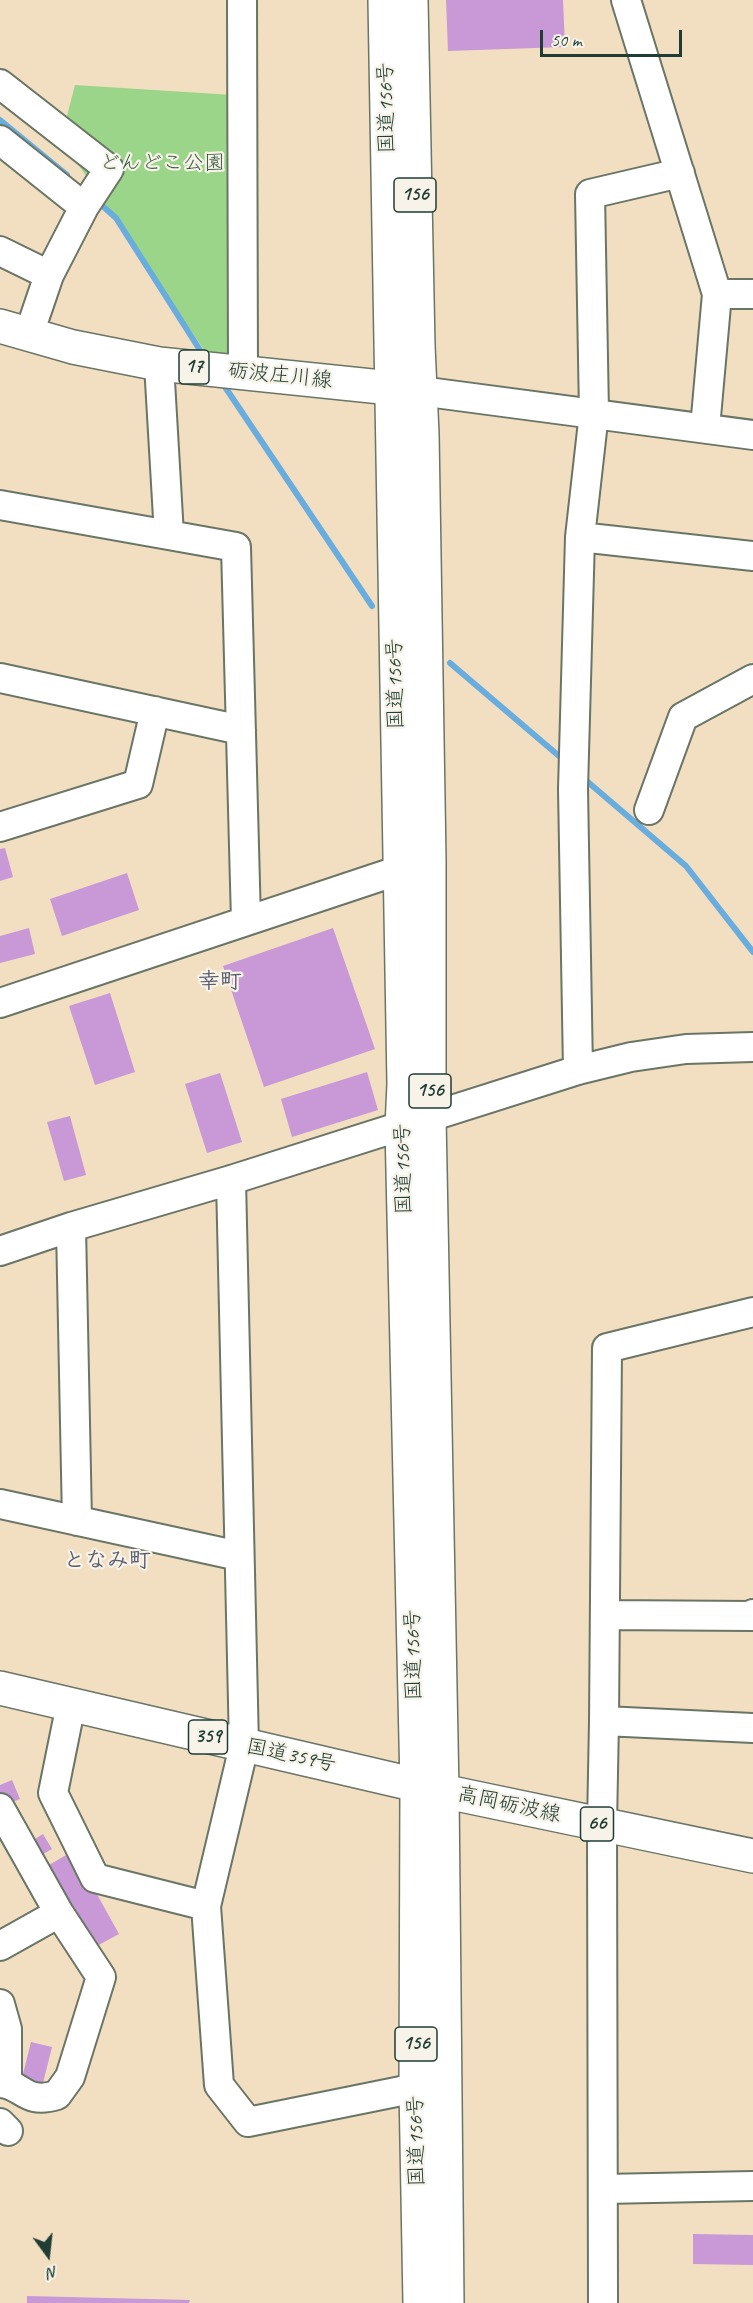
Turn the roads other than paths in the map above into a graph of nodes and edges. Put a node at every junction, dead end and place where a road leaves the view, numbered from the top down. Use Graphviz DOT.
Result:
graph roads {
  1 [pos="242,0"];
  2 [pos="385,0"];
  3 [pos="411,0"];
  4 [pos="626,0"];
  5 [pos="0,84"];
  6 [pos="0,140"];
  7 [pos="680,173"];
  8 [pos="84,207"];
  9 [pos="0,251"];
  10 [pos="49,275"];
  11 [pos="717,294"];
  12 [pos="753,294"];
  13 [pos="14,330"];
  14 [pos="159,364"];
  15 [pos="243,372"];
  16 [pos="406,390"];
  17 [pos="594,413"];
  18 [pos="705,428"];
  19 [pos="753,435"];
  20 [pos="0,505"];
  21 [pos="169,535"];
  22 [pos="580,537"];
  23 [pos="753,556"];
  24 [pos="0,678"];
  25 [pos="753,679"];
  26 [pos="155,711"];
  27 [pos="241,730"];
  28 [pos="649,810"];
  29 [pos="0,827"];
  30 [pos="429,860"];
  31 [pos="399,870"];
  32 [pos="246,921"];
  33 [pos="0,1003"];
  34 [pos="753,1047"];
  35 [pos="578,1070"];
  36 [pos="416,1122"];
  37 [pos="231,1180"];
  38 [pos="71,1227"];
  39 [pos="0,1251"];
  40 [pos="753,1312"];
  41 [pos="0,1504"];
  42 [pos="77,1521"];
  43 [pos="239,1556"];
  44 [pos="753,1614"];
  45 [pos="605,1615"];
  46 [pos="0,1688"];
  47 [pos="71,1704"];
  48 [pos="604,1721"];
  49 [pos="753,1728"];
  50 [pos="244,1746"];
  51 [pos="430,1788"];
  52 [pos="0,1808"];
  53 [pos="602,1825"];
  54 [pos="753,1856"];
  55 [pos="206,1906"];
  56 [pos="59,1913"];
  57 [pos="0,1946"];
  58 [pos="0,2004"];
  59 [pos="3,2083"];
  60 [pos="416,2088"];
  61 [pos="753,2186"];
  62 [pos="603,2189"];
  63 [pos="420,2303"];
  64 [pos="447,2303"];
  65 [pos="603,2303"];
  1 -- 15 [label="street"];
  2 -- 16 [label="main road, 国道156号 / 156"];
  3 -- 16 [label="main road, 国道156号 / 156"];
  4 -- 7 [label="street"];
  5 -- 8 [label="street"];
  6 -- 8 [label="street"];
  7 -- 11 [label="street"];
  7 -- 17 [label="street"];
  8 -- 10 [label="street"];
  9 -- 10 [label="street"];
  10 -- 13 [label="street"];
  11 -- 12 [label="street"];
  11 -- 18 [label="street"];
  13 -- 14 [label="main road, 砺波庄川線 / 17"];
  14 -- 15 [label="main road, 砺波庄川線 / 17"];
  14 -- 21 [label="street"];
  15 -- 16 [label="main road, 砺波庄川線 / 17"];
  16 -- 17 [label="street"];
  16 -- 30 [label="main road, 国道156号 / 156"];
  16 -- 31 [label="main road, 国道156号 / 156"];
  17 -- 18 [label="street"];
  17 -- 22 [label="street"];
  18 -- 19 [label="street"];
  20 -- 21 [label="street"];
  21 -- 27 [label="street"];
  22 -- 23 [label="street"];
  22 -- 35 [label="street"];
  24 -- 26 [label="street"];
  25 -- 28 [label="street"];
  26 -- 27 [label="street"];
  26 -- 29 [label="street"];
  27 -- 32 [label="street"];
  30 -- 31 [label="street"];
  30 -- 36 [label="main road, 国道156号 / 156"];
  31 -- 32 [label="street"];
  31 -- 36 [label="main road, 国道156号 / 156"];
  32 -- 33 [label="street"];
  34 -- 35 [label="street"];
  35 -- 36 [label="street"];
  36 -- 37 [label="street"];
  36 -- 51 [label="main road, 国道156号 / 156"];
  37 -- 38 [label="street"];
  37 -- 43 [label="street"];
  38 -- 39 [label="street"];
  38 -- 42 [label="street"];
  40 -- 45 [label="street"];
  41 -- 42 [label="street"];
  42 -- 43 [label="street"];
  43 -- 50 [label="street"];
  44 -- 45 [label="street"];
  45 -- 48 [label="street"];
  46 -- 47 [label="main road, 国道359号 / 359"];
  47 -- 50 [label="main road, 国道359号 / 359"];
  47 -- 55 [label="street"];
  48 -- 49 [label="street"];
  48 -- 53 [label="street"];
  50 -- 51 [label="main road, 国道359号 / 359"];
  50 -- 55 [label="street"];
  51 -- 53 [label="main road, 高岡砺波線 / 66"];
  51 -- 60 [label="main road, 国道156号 / 156"];
  51 -- 64 [label="main road, 国道156号 / 156"];
  52 -- 56 [label="street"];
  53 -- 54 [label="main road, 高岡砺波線 / 66"];
  53 -- 62 [label="street"];
  55 -- 60 [label="street"];
  56 -- 57 [label="street"];
  56 -- 59 [label="street"];
  58 -- 59 [label="street"];
  60 -- 63 [label="main road, 国道156号 / 156"];
  61 -- 62 [label="street"];
  62 -- 65 [label="street"];
}
